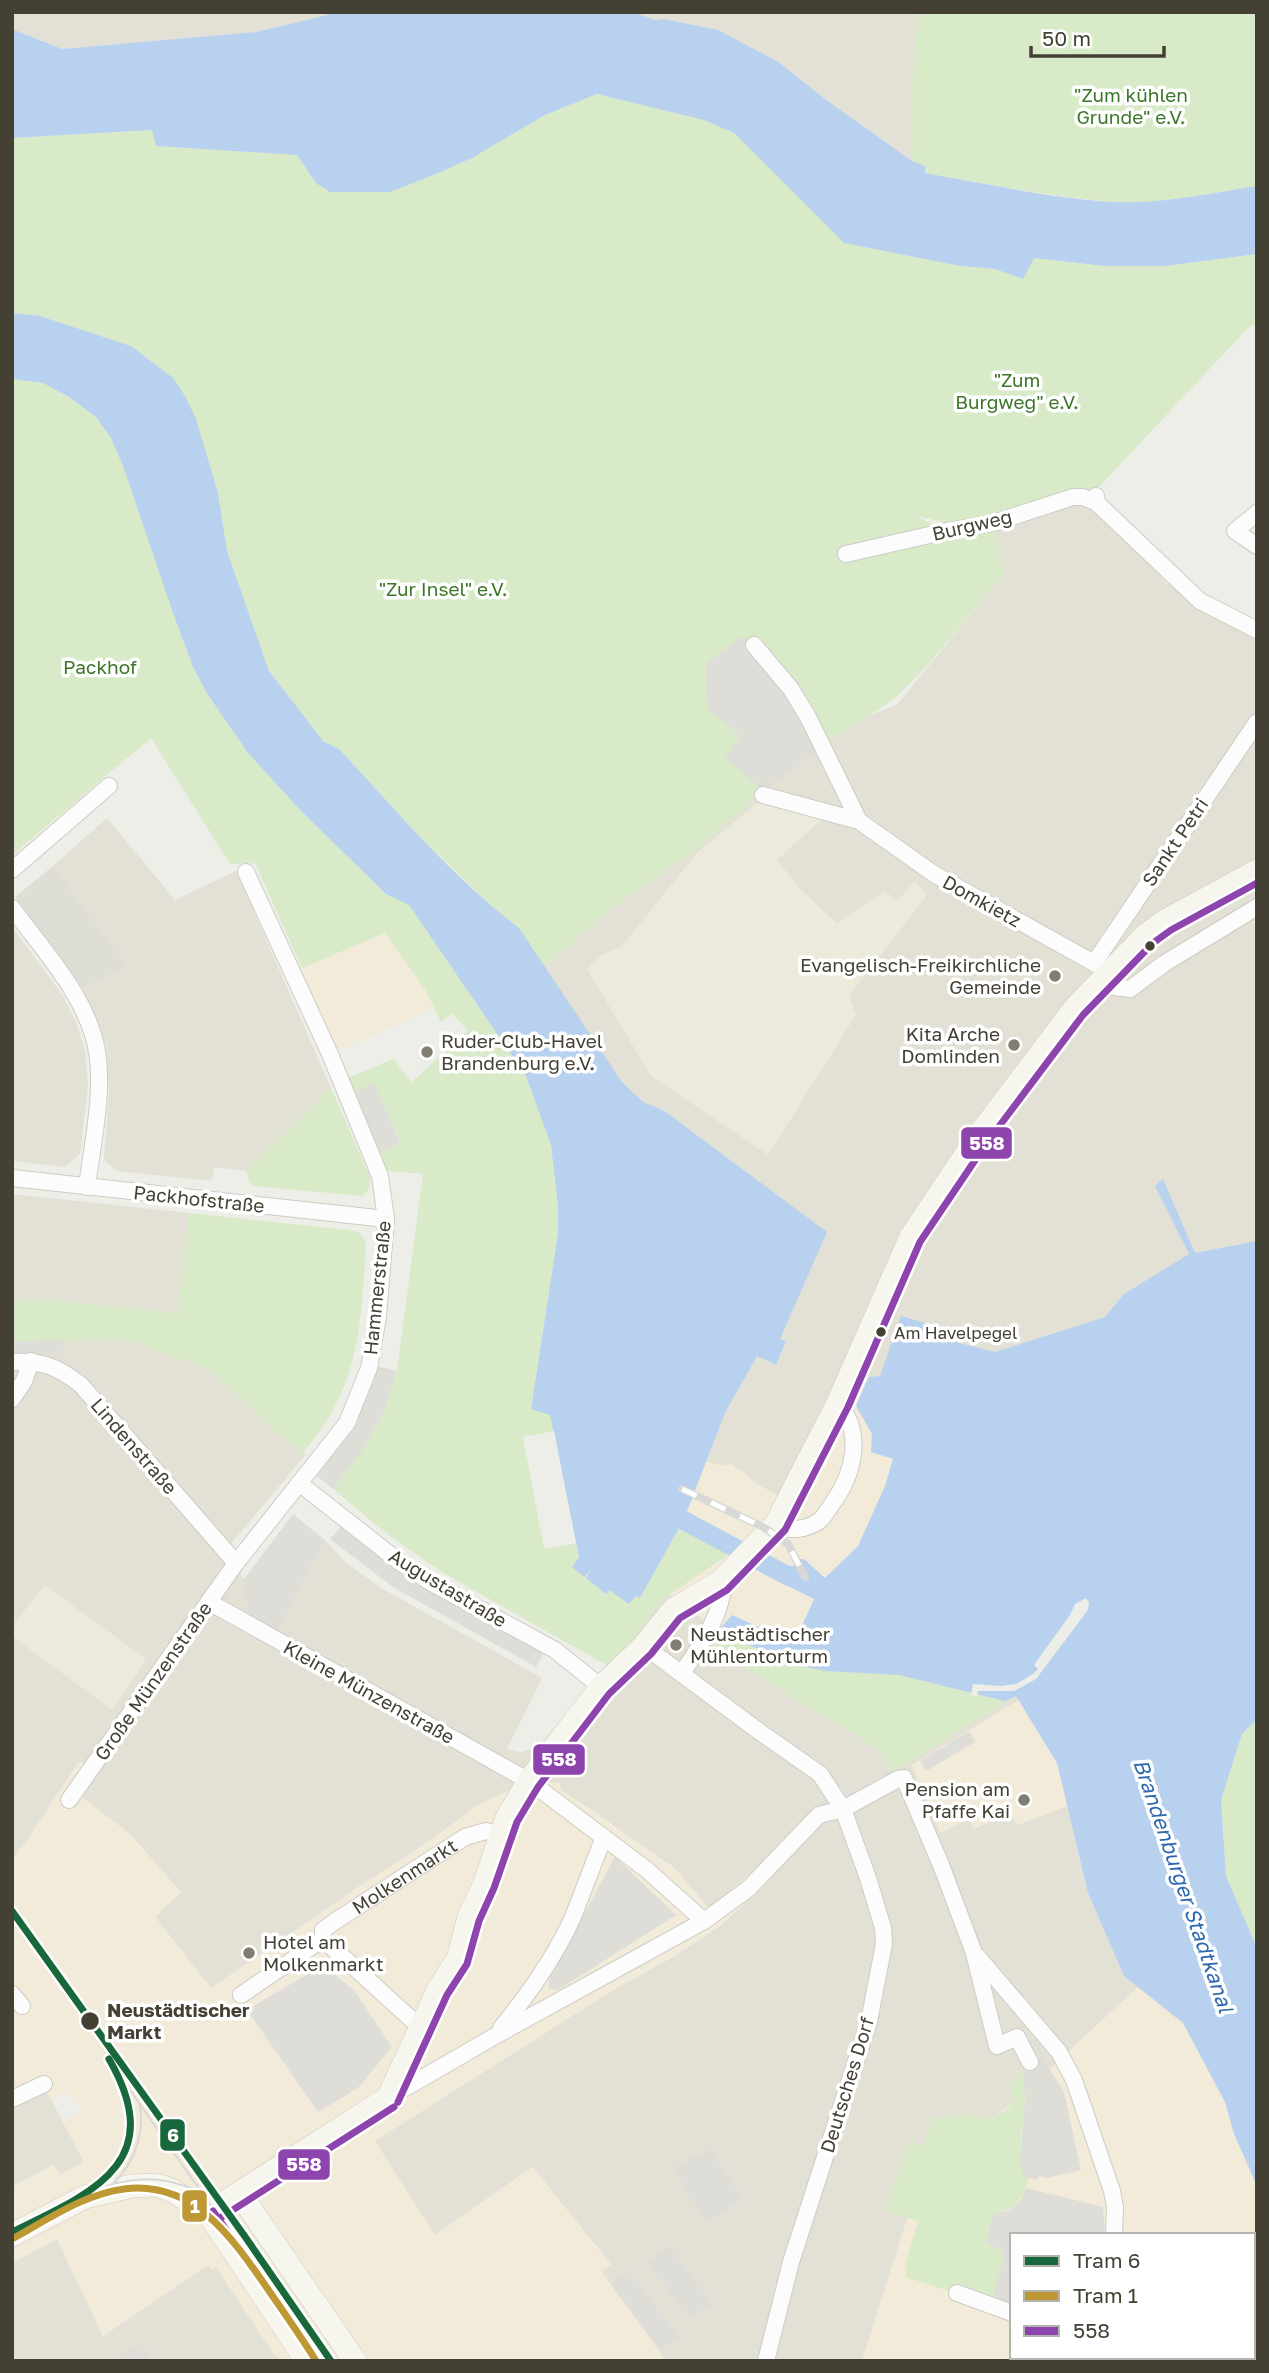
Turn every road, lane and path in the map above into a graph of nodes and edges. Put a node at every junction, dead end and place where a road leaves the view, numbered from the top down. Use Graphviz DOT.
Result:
graph roads {
  1 [pos="1257,513"];
  2 [pos="1257,546"];
  3 [pos="846,554"];
  4 [pos="1257,629"];
  5 [pos="754,645"];
  6 [pos="1257,722"];
  7 [pos="108,786"];
  8 [pos="763,795"];
  9 [pos="859,821"];
  10 [pos="12,870"];
  11 [pos="1257,871"];
  12 [pos="246,872"];
  13 [pos="1257,907"];
  14 [pos="12,908"];
  15 [pos="1102,972"];
  16 [pos="12,1178"];
  17 [pos="87,1186"];
  18 [pos="386,1219"];
  19 [pos="31,1361"];
  20 [pos="12,1362"];
  21 [pos="12,1399"];
  22 [pos="838,1403"];
  23 [pos="299,1483"];
  24 [pos="767,1533"];
  25 [pos="236,1563"];
  26 [pos="729,1574"];
  27 [pos="208,1602"];
  28 [pos="644,1646"];
  29 [pos="682,1673"];
  30 [pos="601,1687"];
  31 [pos="529,1781"];
  32 [pos="69,1800"];
  33 [pos="843,1809"];
  34 [pos="501,1834"];
  35 [pos="604,1837"];
  36 [pos="704,1921"];
  37 [pos="323,1939"];
  38 [pos="974,1953"];
  39 [pos="241,1995"];
  40 [pos="1036,2025"];
  41 [pos="421,2028"];
  42 [pos="495,2036"];
  43 [pos="1017,2036"];
  44 [pos="1030,2062"];
  45 [pos="44,2084"];
  46 [pos="388,2098"];
  47 [pos="12,2099"];
  48 [pos="240,2194"];
  49 [pos="208,2213"];
  50 [pos="1114,2233"];
  51 [pos="12,2235"];
  52 [pos="957,2293"];
  53 [pos="1010,2312"];
  54 [pos="767,2360"];
  55 [pos="307,2361"];
  56 [pos="355,2361"];
  1 -- 2 [label="street"];
  3 -- 4 [label="street, Burgweg"];
  5 -- 9 [label="street, Domkietz"];
  6 -- 15 [label="street, Sankt Petri"];
  7 -- 10 [label="street"];
  8 -- 9 [label="street, Domkietz"];
  9 -- 15 [label="street, Domkietz"];
  11 -- 15 [label="street"];
  12 -- 18 [label="street, Hammerstraße"];
  13 -- 15 [label="street"];
  14 -- 17 [label="street"];
  15 -- 22 [label="street"];
  16 -- 17 [label="street, Packhofstraße"];
  17 -- 18 [label="street, Packhofstraße"];
  18 -- 23 [label="street, Hammerstraße"];
  19 -- 20 [label="street, Lindenstraße"];
  19 -- 21 [label="street"];
  19 -- 25 [label="street, Lindenstraße"];
  22 -- 24 [label="street"];
  22 -- 24 [label="street"];
  23 -- 25 [label="street, Hammerstraße"];
  23 -- 30 [label="street, Augustastraße"];
  24 -- 26 [label="street"];
  25 -- 27 [label="street, Große Münzenstraße"];
  26 -- 28 [label="street"];
  26 -- 29 [label="street"];
  27 -- 31 [label="street, Kleine Münzenstraße"];
  27 -- 32 [label="street, Große Münzenstraße"];
  28 -- 29 [label="street, Deutsches Dorf"];
  28 -- 30 [label="street"];
  29 -- 33 [label="street, Deutsches Dorf"];
  30 -- 31 [label="street"];
  31 -- 34 [label="street"];
  31 -- 35 [label="street"];
  33 -- 36 [label="street"];
  33 -- 38 [label="street"];
  33 -- 54 [label="street, Deutsches Dorf"];
  34 -- 37 [label="street, Molkenmarkt"];
  34 -- 41 [label="street"];
  35 -- 36 [label="street"];
  35 -- 42 [label="street"];
  36 -- 42 [label="street"];
  37 -- 39 [label="street, Molkenmarkt"];
  37 -- 41 [label="street"];
  38 -- 40 [label="street"];
  38 -- 43 [label="street"];
  40 -- 43 [label="street"];
  40 -- 50 [label="street"];
  41 -- 46 [label="street"];
  42 -- 46 [label="street"];
  43 -- 44 [label="street"];
  45 -- 47 [label="street"];
  46 -- 48 [label="street"];
  48 -- 49 [label="street"];
  48 -- 56 [label="street"];
  49 -- 51 [label="street"];
  49 -- 55 [label="street"];
  52 -- 53 [label="street"];
}
